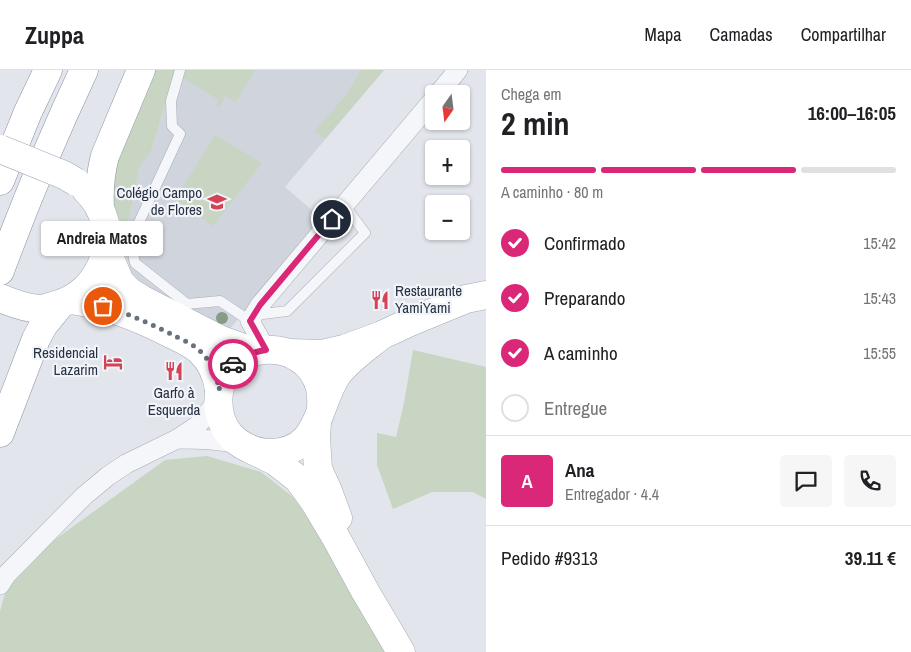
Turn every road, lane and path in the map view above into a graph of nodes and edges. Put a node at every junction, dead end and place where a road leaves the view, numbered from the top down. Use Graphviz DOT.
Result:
graph roads {
  1 [pos="48,70"];
  2 [pos="84,70"];
  3 [pos="141,70"];
  4 [pos="180,70"];
  5 [pos="458,70"];
  6 [pos="446,85"];
  7 [pos="425,110"];
  8 [pos="0,149"];
  9 [pos="0,181"];
  10 [pos="344,205"];
  11 [pos="134,233"];
  12 [pos="112,244"];
  13 [pos="0,271"];
  14 [pos="486,295"];
  15 [pos="0,298"];
  16 [pos="57,305"];
  17 [pos="253,317"];
  18 [pos="382,335"];
  19 [pos="345,337"];
  20 [pos="278,349"];
  21 [pos="218,395"];
  22 [pos="319,416"];
  23 [pos="0,433"];
  24 [pos="177,439"];
  25 [pos="247,448"];
  26 [pos="0,584"];
  27 [pos="401,652"];
  28 [pos="414,652"];
  1 -- 9 [label="main road"];
  2 -- 13 [label="main road"];
  3 -- 12 [label="main road"];
  4 -- 11 [label="lane"];
  5 -- 6 [label="street"];
  7 -- 10 [label="street"];
  8 -- 12 [label="main road, bridge"];
  10 -- 17 [label="street"];
  10 -- 17 [label="lane"];
  11 -- 12 [label="lane"];
  11 -- 12 [label="lane"];
  12 -- 16 [label="main road"];
  12 -- 17 [label="lane"];
  12 -- 20 [label="main road"];
  14 -- 18 [label="main road"];
  15 -- 16 [label="main road"];
  16 -- 21 [label="main road"];
  16 -- 23 [label="main road"];
  17 -- 20 [label="street"];
  18 -- 19 [label="lane"];
  18 -- 20 [label="main road"];
  18 -- 22 [label="main road"];
  20 -- 21 [label="main road"];
  20 -- 22 [label="main road"];
  21 -- 24 [label="street"];
  21 -- 25 [label="main road"];
  22 -- 25 [label="main road"];
  22 -- 28 [label="main road"];
  24 -- 25 [label="street"];
  24 -- 26 [label="street"];
  25 -- 27 [label="main road"];
}
